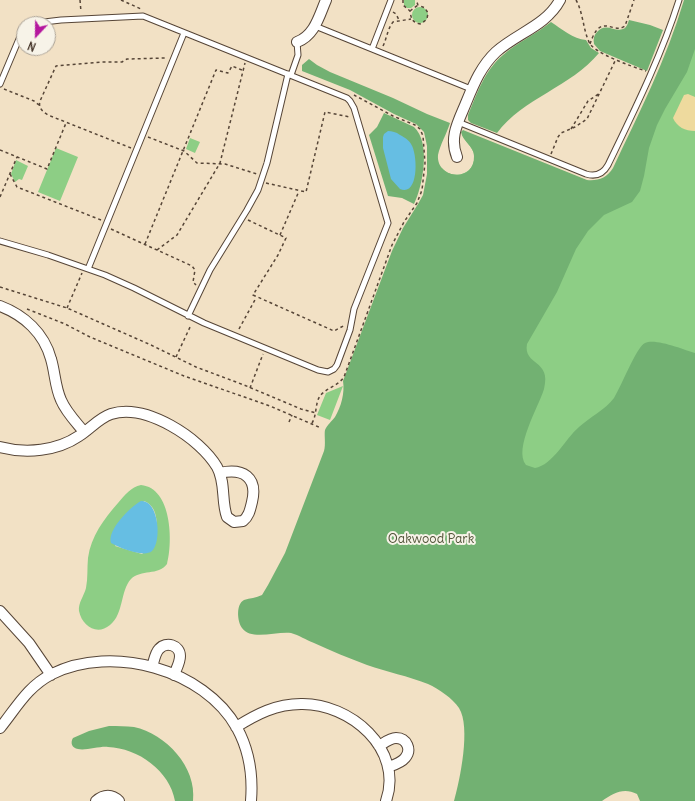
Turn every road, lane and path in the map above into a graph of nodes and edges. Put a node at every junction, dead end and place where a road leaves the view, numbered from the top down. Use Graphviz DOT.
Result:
graph roads {
  1 [pos="80,0"];
  2 [pos="121,0"];
  3 [pos="326,0"];
  4 [pos="391,0"];
  5 [pos="403,0"];
  6 [pos="416,0"];
  7 [pos="560,0"];
  8 [pos="576,0"];
  9 [pos="634,0"];
  10 [pos="679,0"];
  11 [pos="418,5"];
  12 [pos="141,9"];
  13 [pos="388,9"];
  14 [pos="410,11"];
  15 [pos="411,18"];
  16 [pos="81,19"];
  17 [pos="56,20"];
  18 [pos="399,20"];
  19 [pos="315,26"];
  20 [pos="184,33"];
  21 [pos="297,42"];
  22 [pos="590,44"];
  23 [pos="16,47"];
  24 [pos="372,49"];
  25 [pos="380,53"];
  26 [pos="174,58"];
  27 [pos="247,58"];
  28 [pos="616,59"];
  29 [pos="242,70"];
  30 [pos="651,73"];
  31 [pos="290,75"];
  32 [pos="0,86"];
  33 [pos="471,89"];
  34 [pos="349,92"];
  35 [pos="601,92"];
  36 [pos="39,106"];
  37 [pos="356,117"];
  38 [pos="458,122"];
  39 [pos="66,123"];
  40 [pos="571,129"];
  41 [pos="142,135"];
  42 [pos="0,150"];
  43 [pos="136,150"];
  44 [pos="184,151"];
  45 [pos="17,157"];
  46 [pos="457,157"];
  47 [pos="549,159"];
  48 [pos="220,163"];
  49 [pos="10,174"];
  50 [pos="263,176"];
  51 [pos="260,182"];
  52 [pos="299,191"];
  53 [pos="0,197"];
  54 [pos="243,217"];
  55 [pos="106,225"];
  56 [pos="280,235"];
  57 [pos="0,240"];
  58 [pos="145,244"];
  59 [pos="157,250"];
  60 [pos="86,268"];
  61 [pos="0,287"];
  62 [pos="201,288"];
  63 [pos="256,297"];
  64 [pos="0,306"];
  65 [pos="22,307"];
  66 [pos="67,308"];
  67 [pos="188,316"];
  68 [pos="194,319"];
  69 [pos="351,325"];
  70 [pos="236,336"];
  71 [pos="265,348"];
  72 [pos="176,357"];
  73 [pos="250,388"];
  74 [pos="316,412"];
  75 [pos="292,415"];
  76 [pos="289,422"];
  77 [pos="312,424"];
  78 [pos="321,428"];
  79 [pos="84,432"];
  80 [pos="0,447"];
  81 [pos="220,473"];
  82 [pos="0,611"];
  83 [pos="152,667"];
  84 [pos="51,675"];
  85 [pos="174,675"];
  86 [pos="236,726"];
  87 [pos="0,728"];
  88 [pos="379,746"];
  89 [pos="388,766"];
  90 [pos="96,801"];
  91 [pos="120,801"];
  92 [pos="251,801"];
  93 [pos="386,801"];
  1 -- 16 [label="path"];
  2 -- 12 [label="path"];
  3 -- 19 [label="street"];
  4 -- 13 [label="lane"];
  5 -- 14 [label="path"];
  6 -- 11 [label="path"];
  7 -- 33 [label="street"];
  8 -- 22 [label="path"];
  9 -- 22 [label="path"];
  10 -- 30 [label="lane"];
  11 -- 14 [label="path"];
  11 -- 15 [label="path"];
  13 -- 18 [label="path"];
  13 -- 24 [label="lane"];
  14 -- 15 [label="path"];
  15 -- 18 [label="path"];
  16 -- 17 [label="lane"];
  16 -- 20 [label="lane"];
  18 -- 25 [label="path"];
  19 -- 21 [label="street"];
  19 -- 24 [label="lane"];
  20 -- 26 [label="lane"];
  20 -- 27 [label="lane"];
  21 -- 31 [label="lane"];
  22 -- 28 [label="path"];
  23 -- 32 [label="lane"];
  24 -- 25 [label="lane"];
  25 -- 33 [label="lane"];
  26 -- 36 [label="path"];
  26 -- 41 [label="lane"];
  27 -- 29 [label="path"];
  27 -- 31 [label="lane"];
  28 -- 30 [label="path"];
  28 -- 35 [label="path"];
  29 -- 44 [label="path"];
  29 -- 48 [label="path"];
  30 -- 47 [label="lane"];
  31 -- 37 [label="lane"];
  31 -- 50 [label="lane"];
  32 -- 36 [label="path"];
  33 -- 38 [label="street"];
  34 -- 74 [label="path"];
  35 -- 40 [label="path"];
  35 -- 40 [label="path"];
  36 -- 39 [label="path"];
  37 -- 52 [label="path"];
  37 -- 69 [label="lane"];
  38 -- 46 [label="street"];
  38 -- 47 [label="lane"];
  39 -- 43 [label="path"];
  39 -- 45 [label="path"];
  40 -- 47 [label="path"];
  41 -- 43 [label="lane"];
  41 -- 44 [label="path"];
  42 -- 45 [label="path"];
  43 -- 55 [label="lane"];
  44 -- 48 [label="path"];
  44 -- 58 [label="path"];
  45 -- 49 [label="path"];
  48 -- 50 [label="path"];
  48 -- 59 [label="path"];
  49 -- 53 [label="path"];
  49 -- 55 [label="path"];
  50 -- 51 [label="lane"];
  51 -- 52 [label="path"];
  51 -- 54 [label="lane"];
  52 -- 56 [label="path"];
  54 -- 56 [label="path"];
  54 -- 62 [label="lane"];
  55 -- 58 [label="path"];
  55 -- 60 [label="lane"];
  56 -- 63 [label="path"];
  57 -- 60 [label="lane"];
  58 -- 59 [label="path"];
  59 -- 62 [label="path"];
  60 -- 66 [label="path"];
  60 -- 67 [label="lane"];
  61 -- 66 [label="path"];
  62 -- 67 [label="lane"];
  63 -- 69 [label="path"];
  63 -- 70 [label="path"];
  64 -- 79 [label="street"];
  65 -- 75 [label="path"];
  66 -- 72 [label="path"];
  67 -- 68 [label="lane"];
  68 -- 70 [label="lane"];
  68 -- 72 [label="path"];
  69 -- 71 [label="lane"];
  70 -- 71 [label="lane"];
  71 -- 73 [label="path"];
  72 -- 73 [label="path"];
  73 -- 74 [label="path"];
  74 -- 77 [label="path"];
  75 -- 76 [label="path"];
  75 -- 77 [label="path"];
  77 -- 78 [label="path"];
  79 -- 80 [label="street"];
  79 -- 81 [label="street"];
  81 -- 81 [label="street"];
  82 -- 84 [label="street"];
  83 -- 84 [label="street"];
  83 -- 85 [label="street"];
  83 -- 85 [label="street"];
  84 -- 87 [label="street"];
  85 -- 86 [label="street"];
  86 -- 88 [label="street"];
  86 -- 92 [label="street"];
  88 -- 89 [label="street"];
  88 -- 89 [label="street"];
  89 -- 93 [label="street"];
  90 -- 91 [label="street"];
}
